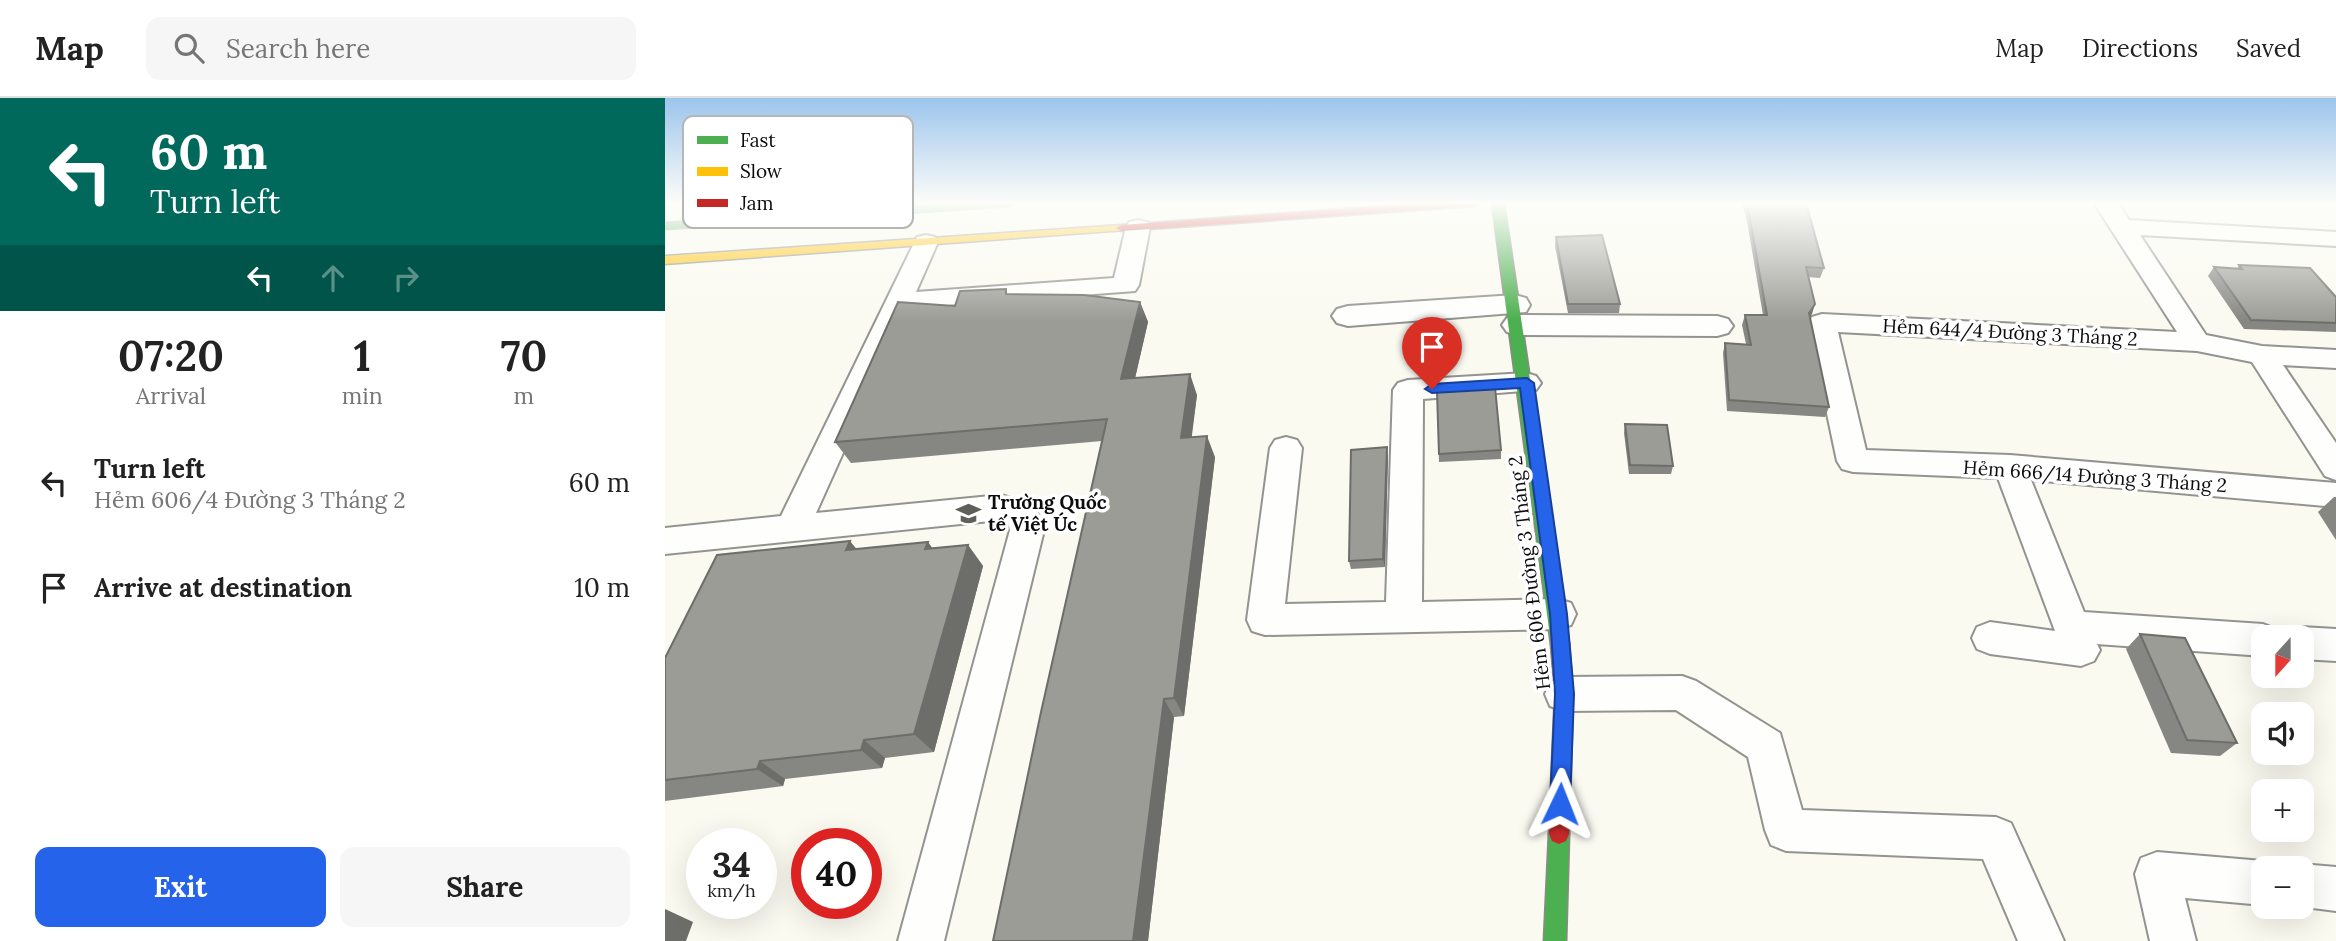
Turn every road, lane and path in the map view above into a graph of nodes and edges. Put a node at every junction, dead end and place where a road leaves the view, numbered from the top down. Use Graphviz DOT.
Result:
graph roads {
  1 [pos="921,242"];
  2 [pos="926,242"];
  3 [pos="1135,242"];
  4 [pos="1504,242"];
  5 [pos="2132,242"];
  6 [pos="665,260"];
  7 [pos="897,301"];
  8 [pos="1516,315"];
  9 [pos="1348,316"];
  10 [pos="1717,326"];
  11 [pos="2197,342"];
  12 [pos="2262,355"];
  13 [pos="2336,359"];
  14 [pos="1527,383"];
  15 [pos="1286,448"];
  16 [pos="1853,461"];
  17 [pos="2010,467"];
  18 [pos="2336,468"];
  19 [pos="2336,495"];
  20 [pos="792,528"];
  21 [pos="665,541"];
  22 [pos="1558,614"];
  23 [pos="1404,618"];
  24 [pos="2072,627"];
  25 [pos="1990,638"];
  26 [pos="2251,639"];
  27 [pos="2314,644"];
  28 [pos="2336,645"];
  29 [pos="1565,694"];
  30 [pos="2251,882"];
  31 [pos="2314,887"];
  32 [pos="2336,889"];
  33 [pos="921,941"];
  34 [pos="1555,941"];
  35 [pos="2041,941"];
  36 [pos="2173,941"];
  1 -- 6 [label="main road"];
  2 -- 7 [label="lane"];
  3 -- 7 [label="lane"];
  4 -- 8 [label="main road, Hẻm 606 Đường 3 Tháng 2"];
  5 -- 11 [label="lane"];
  7 -- 20 [label="lane"];
  8 -- 9 [label="street"];
  8 -- 10 [label="street"];
  8 -- 14 [label="main road, Hẻm 606 Đường 3 Tháng 2"];
  11 -- 12 [label="lane, Hẻm 644/4 Đường 3 Tháng 2"];
  11 -- 16 [label="lane, Hẻm 644/4 Đường 3 Tháng 2"];
  12 -- 13 [label="lane, Hẻm 644/4 Đường 3 Tháng 2"];
  12 -- 18 [label="lane"];
  14 -- 22 [label="main road, Hẻm 606 Đường 3 Tháng 2"];
  14 -- 23 [label="lane"];
  15 -- 23 [label="lane"];
  16 -- 17 [label="lane, Hẻm 666/14 Đường 3 Tháng 2"];
  17 -- 19 [label="lane, Hẻm 666/14 Đường 3 Tháng 2"];
  17 -- 24 [label="lane"];
  20 -- 21 [label="lane"];
  20 -- 33 [label="lane"];
  22 -- 23 [label="lane"];
  22 -- 29 [label="main road, Hẻm 606 Đường 3 Tháng 2"];
  24 -- 25 [label="lane"];
  24 -- 26 [label="lane"];
  27 -- 28 [label="lane"];
  29 -- 34 [label="main road, Hẻm 606 Đường 3 Tháng 2"];
  29 -- 35 [label="lane"];
  30 -- 36 [label="lane"];
  31 -- 32 [label="lane"];
}
